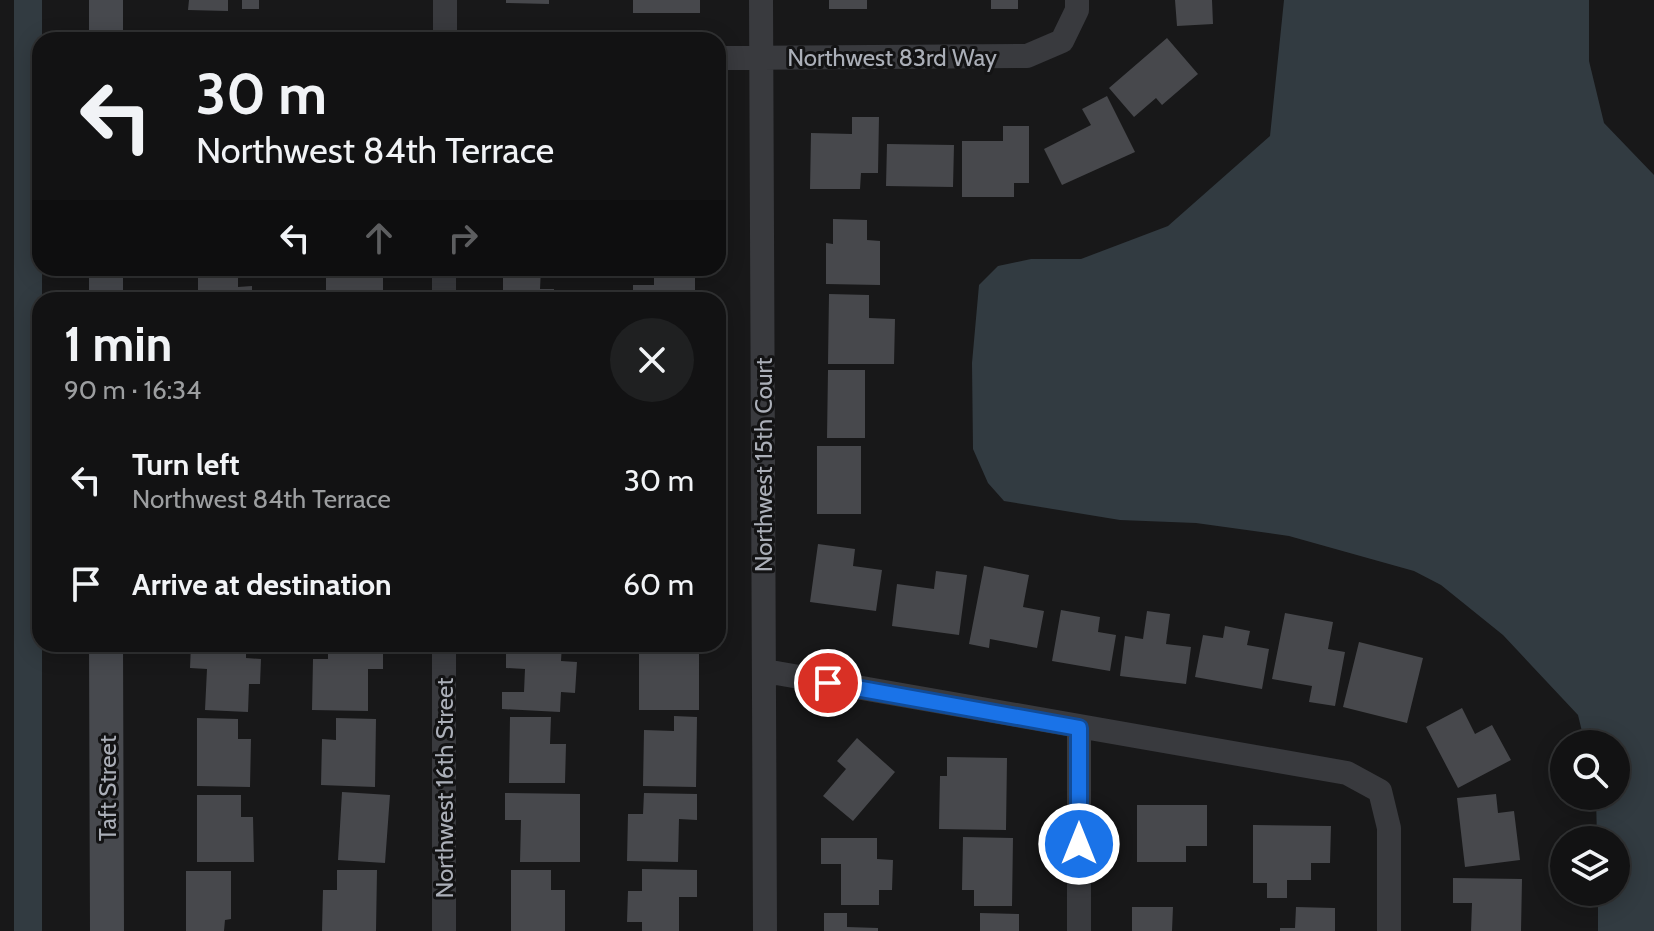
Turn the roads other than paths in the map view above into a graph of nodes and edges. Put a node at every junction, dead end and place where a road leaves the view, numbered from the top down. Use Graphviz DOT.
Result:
graph roads {
  1 [pos="106,0"];
  2 [pos="445,0"];
  3 [pos="761,0"];
  4 [pos="1077,0"];
  5 [pos="106,32"];
  6 [pos="445,32"];
  7 [pos="761,57"];
  8 [pos="726,58"];
  9 [pos="106,652"];
  10 [pos="444,652"];
  11 [pos="765,671"];
  12 [pos="1079,728"];
  13 [pos="107,931"];
  14 [pos="444,931"];
  15 [pos="765,931"];
  16 [pos="1079,931"];
  17 [pos="1389,931"];
  1 -- 5 [label="street"];
  2 -- 6 [label="street"];
  3 -- 7 [label="street, Northwest 15th Court"];
  4 -- 7 [label="street, Northwest 83rd Way"];
  7 -- 8 [label="street, Northwest 83rd Way"];
  7 -- 11 [label="street, Northwest 15th Court"];
  9 -- 13 [label="street, Taft Street"];
  10 -- 14 [label="street, Northwest 16th Street"];
  11 -- 12 [label="street"];
  11 -- 15 [label="street, Northwest 15th Court"];
  12 -- 16 [label="street"];
  12 -- 17 [label="street"];
}
